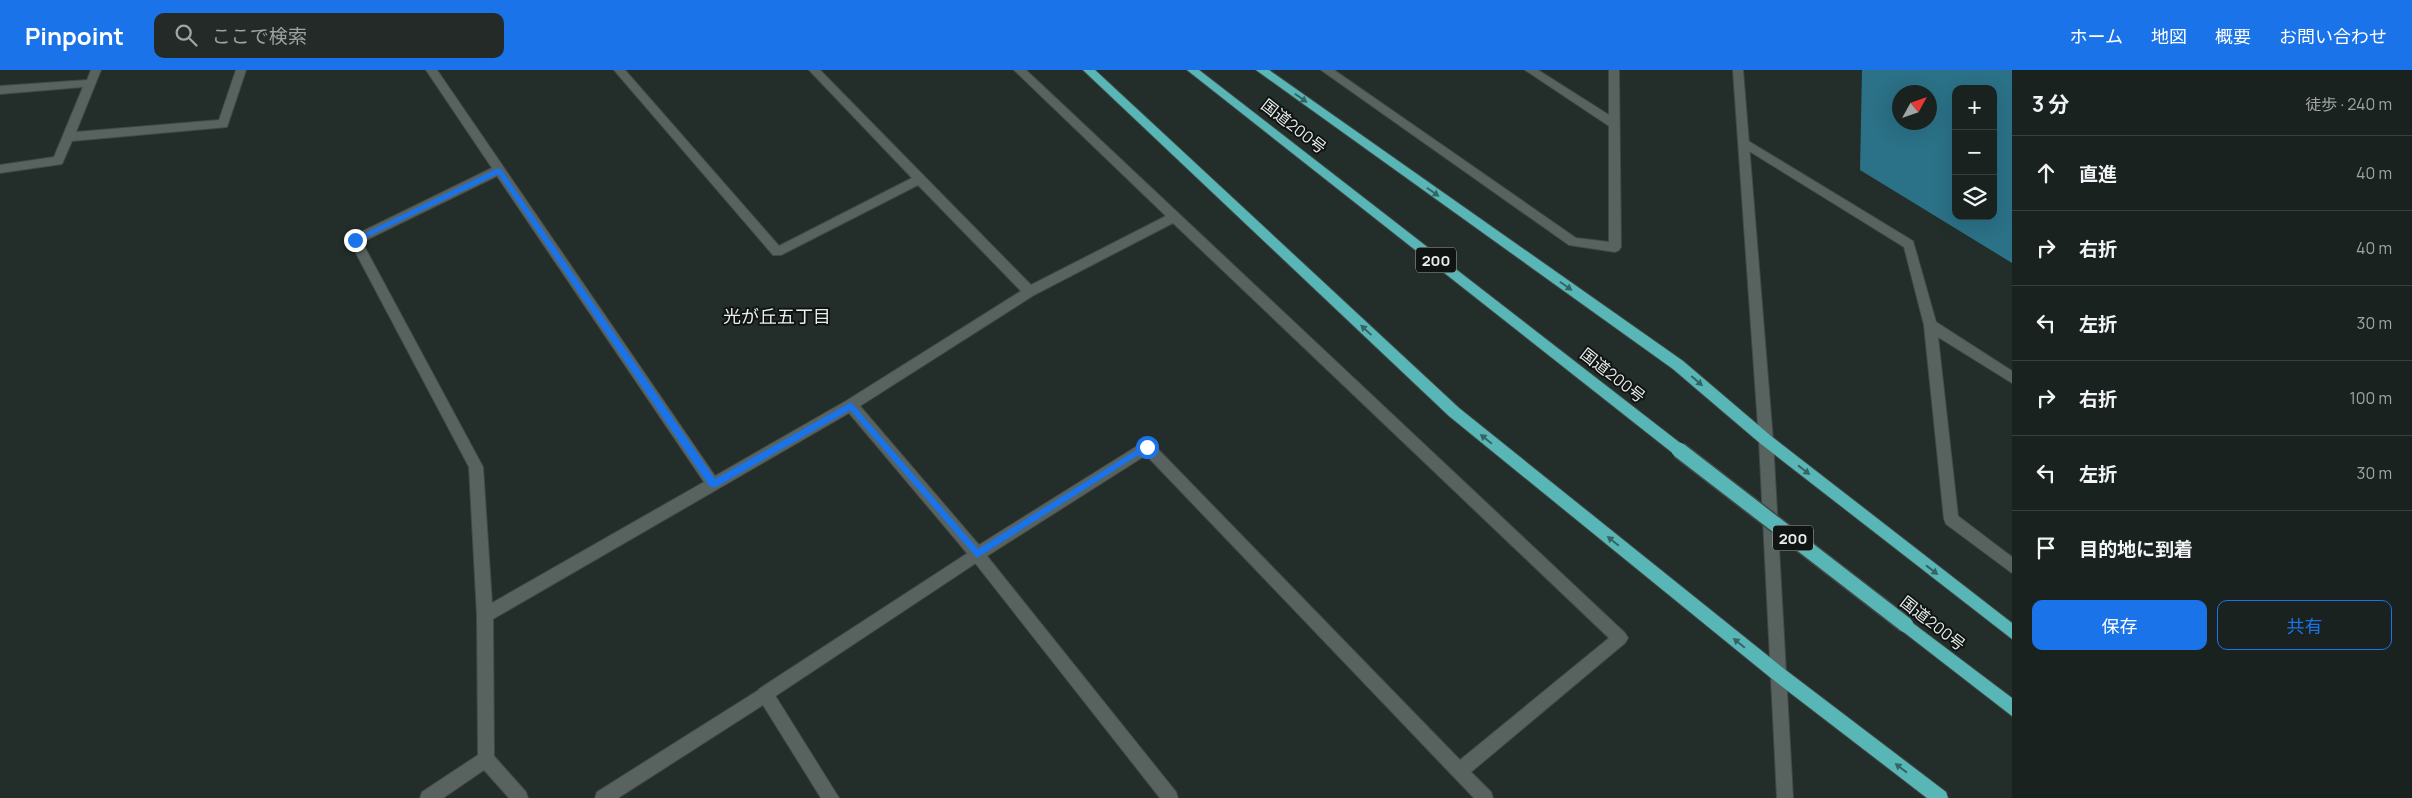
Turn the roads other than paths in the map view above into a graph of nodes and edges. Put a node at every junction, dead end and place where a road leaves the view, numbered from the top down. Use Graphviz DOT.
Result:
graph roads {
  1 [pos="96,70"];
  2 [pos="241,70"];
  3 [pos="431,70"];
  4 [pos="619,70"];
  5 [pos="814,70"];
  6 [pos="1019,70"];
  7 [pos="1088,70"];
  8 [pos="1192,70"];
  9 [pos="1261,70"];
  10 [pos="1326,70"];
  11 [pos="1530,70"];
  12 [pos="1614,70"];
  13 [pos="1738,70"];
  14 [pos="90,84"];
  15 [pos="0,90"];
  16 [pos="1614,124"];
  17 [pos="69,137"];
  18 [pos="1745,143"];
  19 [pos="0,169"];
  20 [pos="499,170"];
  21 [pos="919,178"];
  22 [pos="1174,217"];
  23 [pos="1030,292"];
  24 [pos="1930,325"];
  25 [pos="2012,378"];
  26 [pos="851,405"];
  27 [pos="1766,440"];
  28 [pos="713,484"];
  29 [pos="977,554"];
  30 [pos="2012,566"];
  31 [pos="485,615"];
  32 [pos="2012,632"];
  33 [pos="1777,673"];
  34 [pos="765,694"];
  35 [pos="2012,708"];
  36 [pos="486,759"];
  37 [pos="1460,771"];
  38 [pos="428,798"];
  39 [pos="520,798"];
  40 [pos="603,798"];
  41 [pos="831,798"];
  42 [pos="1170,798"];
  43 [pos="1485,798"];
  44 [pos="1785,798"];
  45 [pos="1940,798"];
  1 -- 14 [label="street"];
  2 -- 17 [label="street"];
  3 -- 20 [label="street"];
  4 -- 21 [label="street"];
  5 -- 21 [label="street"];
  6 -- 22 [label="street"];
  33 -- 7 [label="highway, one-way"];
  8 -- 35 [label="highway, 国道200号 / 200, bridge"];
  9 -- 27 [label="highway, one-way"];
  10 -- 16 [label="street"];
  11 -- 16 [label="street"];
  12 -- 16 [label="street"];
  13 -- 18 [label="street"];
  14 -- 15 [label="street"];
  14 -- 17 [label="street"];
  17 -- 19 [label="street"];
  18 -- 24 [label="street"];
  18 -- 27 [label="street"];
  20 -- 28 [label="street"];
  20 -- 31 [label="street"];
  21 -- 23 [label="street"];
  22 -- 23 [label="street"];
  22 -- 37 [label="street"];
  23 -- 26 [label="street"];
  24 -- 25 [label="street"];
  24 -- 30 [label="street"];
  26 -- 28 [label="street"];
  26 -- 29 [label="street"];
  27 -- 32 [label="highway, one-way"];
  27 -- 33 [label="street"];
  28 -- 31 [label="street"];
  29 -- 34 [label="street"];
  29 -- 37 [label="street"];
  29 -- 42 [label="street"];
  31 -- 36 [label="street"];
  33 -- 44 [label="street"];
  45 -- 33 [label="highway, one-way"];
  34 -- 40 [label="street"];
  34 -- 41 [label="street"];
  36 -- 38 [label="street"];
  36 -- 39 [label="street"];
  37 -- 43 [label="street"];
}
